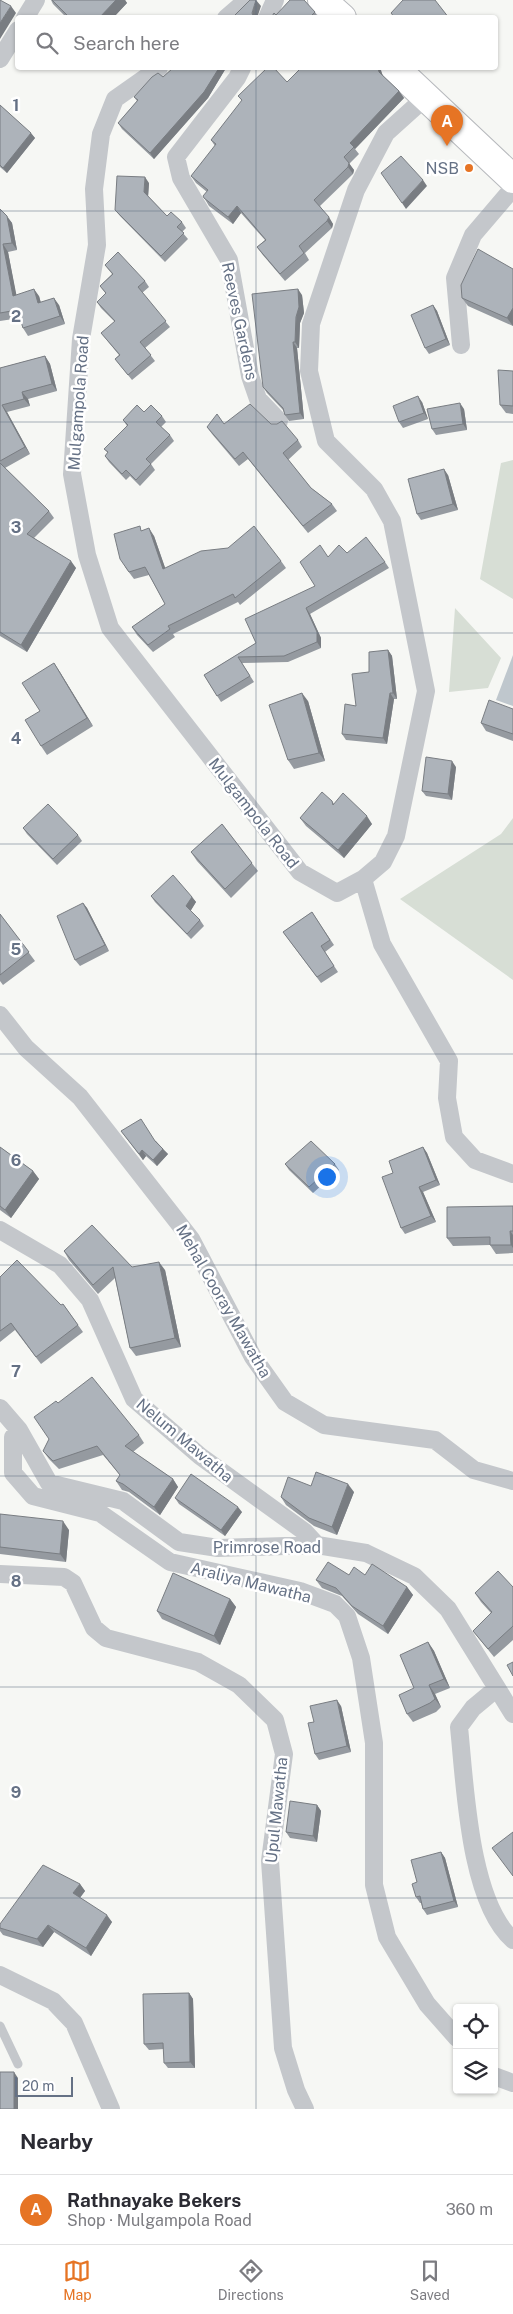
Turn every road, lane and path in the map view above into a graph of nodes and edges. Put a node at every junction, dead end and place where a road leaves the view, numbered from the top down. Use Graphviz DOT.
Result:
graph roads {
  1 [pos="36,0"];
  2 [pos="247,0"];
  3 [pos="275,0"];
  4 [pos="322,0"];
  5 [pos="27,15"];
  6 [pos="230,15"];
  7 [pos="268,15"];
  8 [pos="339,15"];
  9 [pos="15,35"];
  10 [pos="0,59"];
  11 [pos="156,70"];
  12 [pos="241,70"];
  13 [pos="397,70"];
  14 [pos="426,97"];
  15 [pos="513,179"];
  16 [pos="513,188"];
  17 [pos="461,345"];
  18 [pos="279,422"];
  19 [pos="363,880"];
  20 [pos="0,1015"];
  21 [pos="513,1174"];
  22 [pos="0,1230"];
  23 [pos="0,1408"];
  24 [pos="19,1430"];
  25 [pos="513,1481"];
  26 [pos="317,1545"];
  27 [pos="0,1574"];
  28 [pos="497,1688"];
  29 [pos="513,1714"];
  30 [pos="513,1940"];
  31 [pos="0,1975"];
  32 [pos="0,2026"];
  33 [pos="453,2033"];
  34 [pos="18,2064"];
  35 [pos="498,2077"];
  36 [pos="513,2083"];
  37 [pos="111,2109"];
  38 [pos="306,2109"];
  1 -- 5 [label="street"];
  2 -- 6 [label="street"];
  3 -- 7 [label="street"];
  4 -- 8 [label="highway"];
  9 -- 10 [label="street"];
  11 -- 19 [label="street, Mulgampola Road"];
  12 -- 18 [label="street, Reeves Gardens"];
  13 -- 14 [label="highway"];
  14 -- 15 [label="highway"];
  14 -- 19 [label="street, Mulgampola Road"];
  16 -- 17 [label="street"];
  19 -- 21 [label="street"];
  20 -- 25 [label="street, Mehal Cooray Mawatha"];
  22 -- 26 [label="street, Nelum Mawatha"];
  23 -- 24 [label="street, Primrose Road"];
  24 -- 26 [label="street, Primrose Road"];
  24 -- 33 [label="street, Araliya Mawatha"];
  26 -- 28 [label="street, Primrose Road"];
  27 -- 38 [label="street, Upul Mawatha"];
  28 -- 29 [label="street, Primrose Road"];
  28 -- 30 [label="street"];
  31 -- 37 [label="street"];
  32 -- 34 [label="lane"];
  35 -- 36 [label="street"];
}
